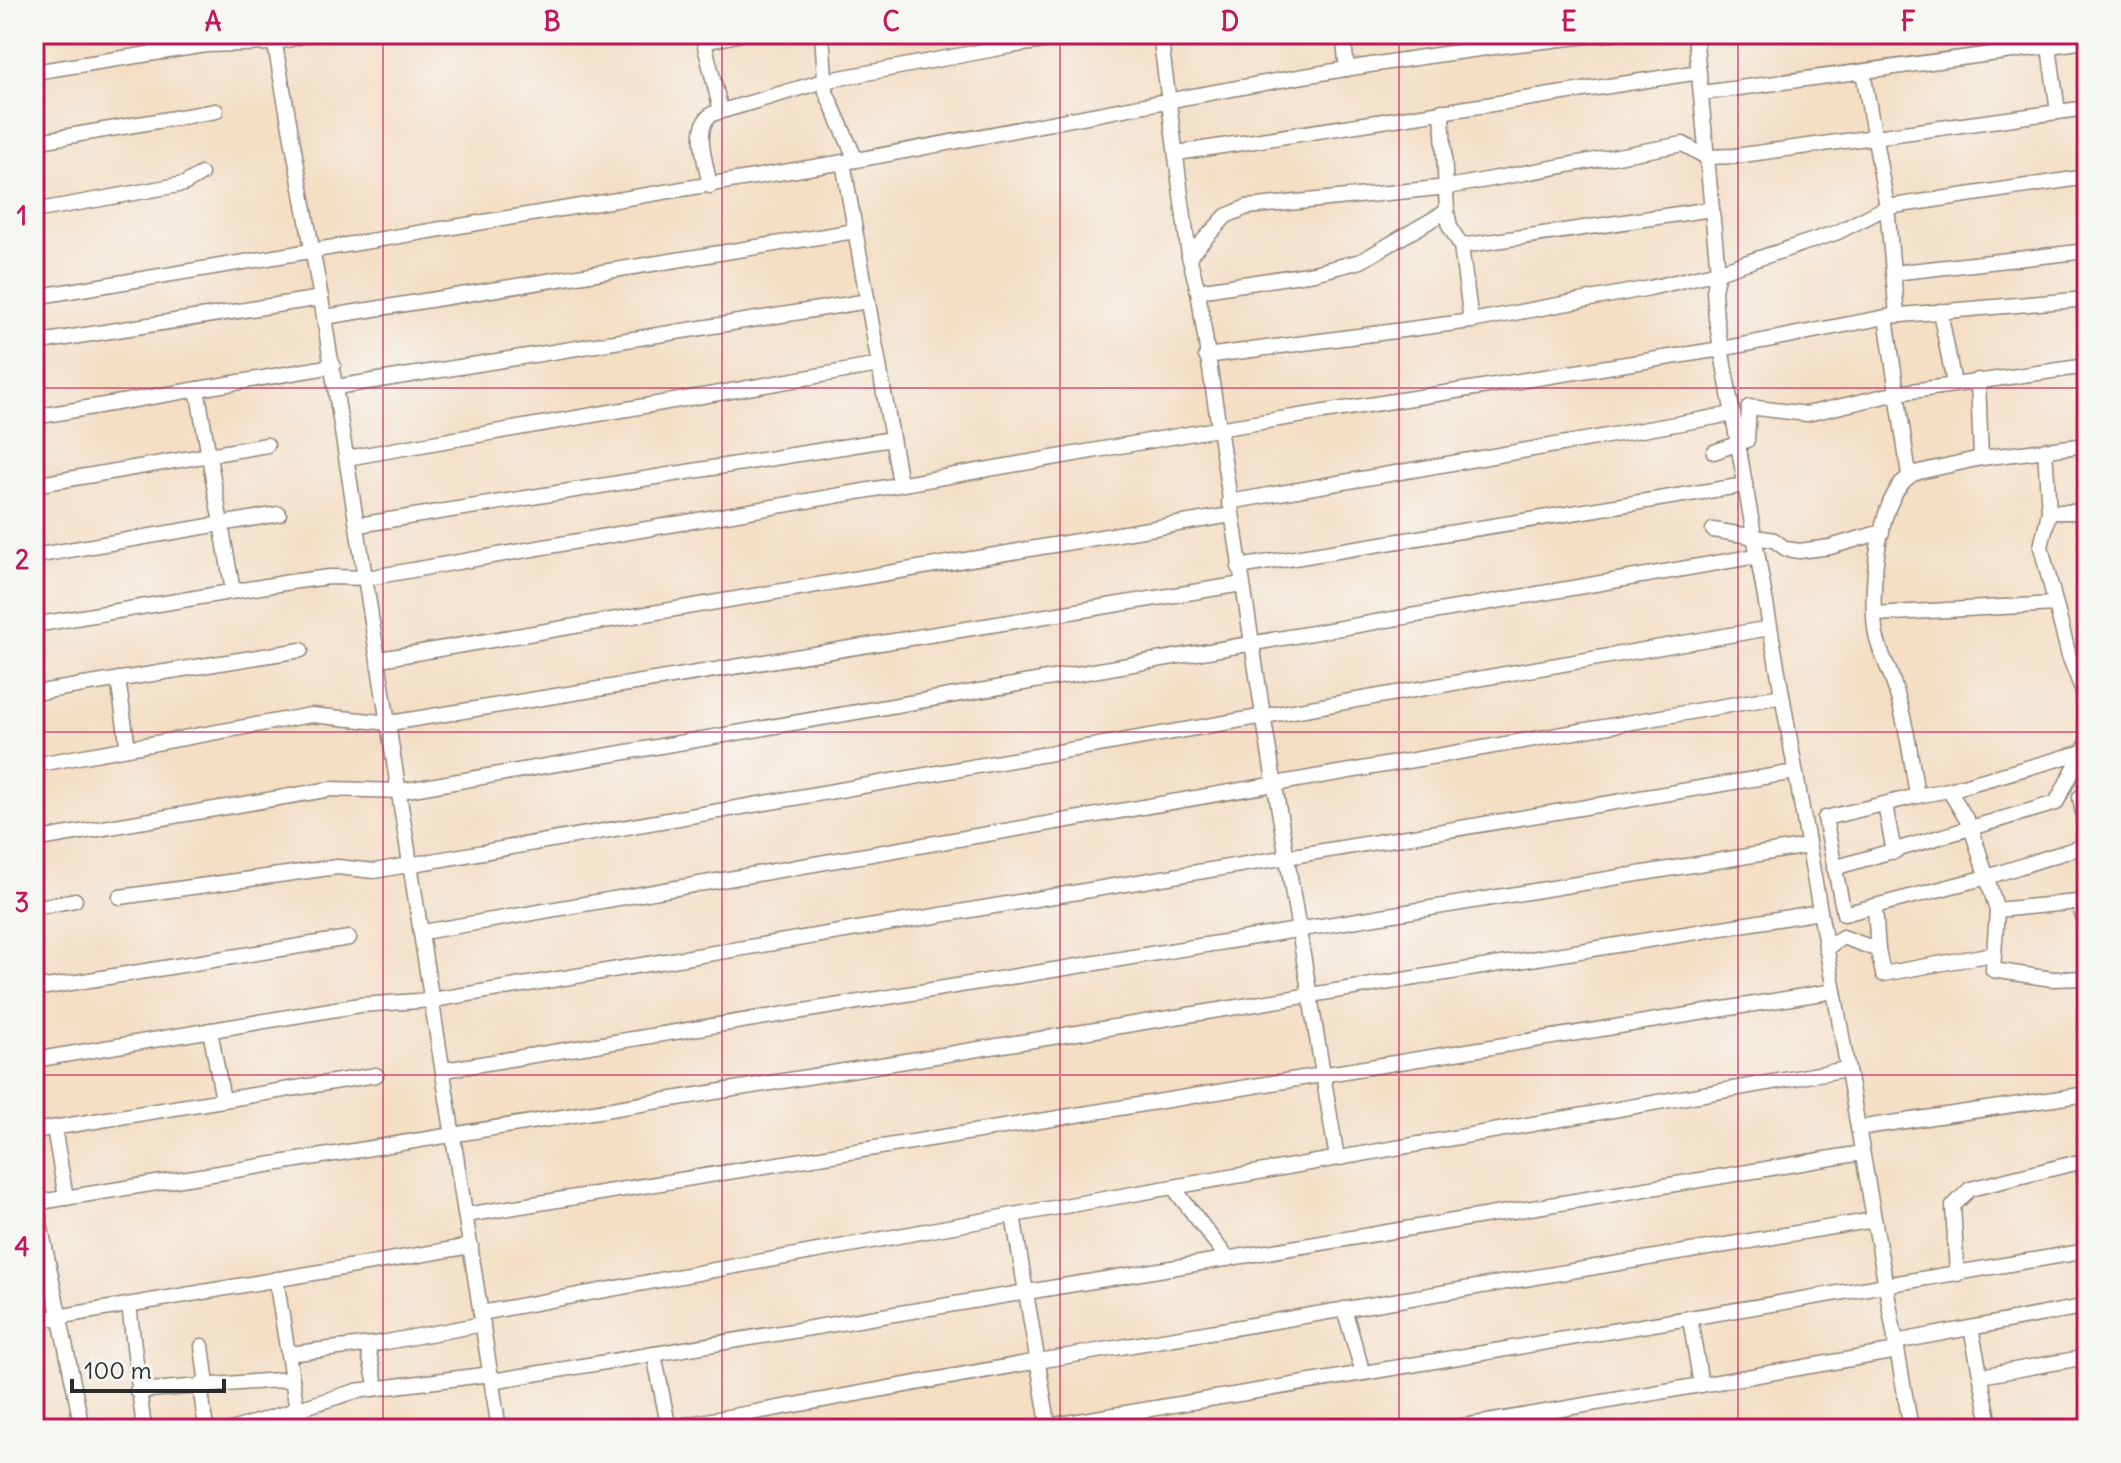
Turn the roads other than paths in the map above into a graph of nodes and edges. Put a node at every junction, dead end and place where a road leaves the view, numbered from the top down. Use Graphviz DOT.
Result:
graph roads {
  1 [pos="311,34"];
  2 [pos="742,34"];
  3 [pos="822,34"];
  4 [pos="1091,34"];
  5 [pos="1160,34"];
  6 [pos="1343,34"];
  7 [pos="1610,34"];
  8 [pos="1695,34"];
  9 [pos="1999,34"];
  10 [pos="703,38"];
  11 [pos="1536,38"];
  12 [pos="273,39"];
  13 [pos="1017,39"];
  14 [pos="2087,41"];
  15 [pos="2049,47"];
  16 [pos="2001,52"];
  17 [pos="1347,69"];
  18 [pos="34,72"];
  19 [pos="1699,72"];
  20 [pos="1863,72"];
  21 [pos="824,81"];
  22 [pos="1702,93"];
  23 [pos="1170,103"];
  24 [pos="2087,108"];
  25 [pos="216,111"];
  26 [pos="721,111"];
  27 [pos="1442,111"];
  28 [pos="2058,112"];
  29 [pos="1877,135"];
  30 [pos="34,142"];
  31 [pos="1177,153"];
  32 [pos="1706,157"];
  33 [pos="849,161"];
  34 [pos="201,174"];
  35 [pos="2085,178"];
  36 [pos="710,186"];
  37 [pos="1448,187"];
  38 [pos="2087,199"];
  39 [pos="1887,207"];
  40 [pos="1712,209"];
  41 [pos="34,211"];
  42 [pos="1447,211"];
  43 [pos="855,231"];
  44 [pos="1461,246"];
  45 [pos="313,250"];
  46 [pos="2087,251"];
  47 [pos="1189,256"];
  48 [pos="1718,272"];
  49 [pos="1893,273"];
  50 [pos="1198,291"];
  51 [pos="34,297"];
  52 [pos="321,298"];
  53 [pos="2087,299"];
  54 [pos="868,301"];
  55 [pos="1940,311"];
  56 [pos="1891,316"];
  57 [pos="325,317"];
  58 [pos="1471,321"];
  59 [pos="34,343"];
  60 [pos="1721,349"];
  61 [pos="1206,356"];
  62 [pos="879,365"];
  63 [pos="333,366"];
  64 [pos="2087,366"];
  65 [pos="1978,380"];
  66 [pos="1954,384"];
  67 [pos="336,387"];
  68 [pos="197,389"];
  69 [pos="1898,393"];
  70 [pos="1733,414"];
  71 [pos="34,417"];
  72 [pos="1217,429"];
  73 [pos="892,439"];
  74 [pos="267,445"];
  75 [pos="1738,445"];
  76 [pos="2087,445"];
  77 [pos="2045,449"];
  78 [pos="1714,452"];
  79 [pos="208,455"];
  80 [pos="347,458"];
  81 [pos="1981,458"];
  82 [pos="1909,475"];
  83 [pos="900,483"];
  84 [pos="34,485"];
  85 [pos="1745,485"];
  86 [pos="1230,508"];
  87 [pos="2049,512"];
  88 [pos="2087,512"];
  89 [pos="279,514"];
  90 [pos="221,524"];
  91 [pos="358,525"];
  92 [pos="1713,530"];
  93 [pos="1882,532"];
  94 [pos="1754,538"];
  95 [pos="34,556"];
  96 [pos="1757,556"];
  97 [pos="1239,567"];
  98 [pos="367,578"];
  99 [pos="1242,584"];
  100 [pos="233,591"];
  101 [pos="2056,604"];
  102 [pos="1875,614"];
  103 [pos="34,625"];
  104 [pos="1770,628"];
  105 [pos="1251,643"];
  106 [pos="301,650"];
  107 [pos="380,659"];
  108 [pos="118,679"];
  109 [pos="34,693"];
  110 [pos="1782,696"];
  111 [pos="2087,702"];
  112 [pos="1263,715"];
  113 [pos="390,723"];
  114 [pos="128,748"];
  115 [pos="2085,748"];
  116 [pos="34,765"];
  117 [pos="1795,772"];
  118 [pos="1274,784"];
  119 [pos="1949,790"];
  120 [pos="401,791"];
  121 [pos="1917,796"];
  122 [pos="2083,796"];
  123 [pos="2056,803"];
  124 [pos="1885,805"];
  125 [pos="1971,827"];
  126 [pos="2087,837"];
  127 [pos="34,840"];
  128 [pos="2087,845"];
  129 [pos="1808,846"];
  130 [pos="1894,852"];
  131 [pos="1287,857"];
  132 [pos="412,862"];
  133 [pos="1834,868"];
  134 [pos="1987,877"];
  135 [pos="120,897"];
  136 [pos="75,900"];
  137 [pos="2083,901"];
  138 [pos="34,908"];
  139 [pos="1875,908"];
  140 [pos="1997,910"];
  141 [pos="1820,912"];
  142 [pos="1299,930"];
  143 [pos="423,932"];
  144 [pos="2087,933"];
  145 [pos="349,938"];
  146 [pos="1826,948"];
  147 [pos="1878,950"];
  148 [pos="1993,954"];
  149 [pos="2087,978"];
  150 [pos="34,989"];
  151 [pos="1834,991"];
  152 [pos="1310,994"];
  153 [pos="433,1000"];
  154 [pos="210,1030"];
  155 [pos="34,1060"];
  156 [pos="1847,1069"];
  157 [pos="444,1070"];
  158 [pos="376,1075"];
  159 [pos="1323,1075"];
  160 [pos="2087,1094"];
  161 [pos="223,1100"];
  162 [pos="54,1128"];
  163 [pos="1858,1128"];
  164 [pos="34,1131"];
  165 [pos="453,1132"];
  166 [pos="1862,1153"];
  167 [pos="1337,1158"];
  168 [pos="2084,1161"];
  169 [pos="1173,1187"];
  170 [pos="2087,1192"];
  171 [pos="66,1198"];
  172 [pos="35,1203"];
  173 [pos="466,1215"];
  174 [pos="1013,1215"];
  175 [pos="1874,1220"];
  176 [pos="471,1246"];
  177 [pos="2087,1251"];
  178 [pos="1228,1259"];
  179 [pos="1957,1274"];
  180 [pos="276,1279"];
  181 [pos="1886,1286"];
  182 [pos="1026,1293"];
  183 [pos="129,1305"];
  184 [pos="2087,1306"];
  185 [pos="1344,1309"];
  186 [pos="59,1317"];
  187 [pos="482,1319"];
  188 [pos="1690,1319"];
  189 [pos="34,1321"];
  190 [pos="1971,1328"];
  191 [pos="367,1345"];
  192 [pos="202,1346"];
  193 [pos="1896,1346"];
  194 [pos="288,1354"];
  195 [pos="654,1354"];
  196 [pos="2087,1357"];
  197 [pos="1038,1361"];
  198 [pos="1363,1373"];
  199 [pos="1981,1376"];
  200 [pos="491,1377"];
  201 [pos="292,1379"];
  202 [pos="203,1385"];
  203 [pos="1701,1385"];
  204 [pos="377,1388"];
  205 [pos="137,1391"];
  206 [pos="296,1409"];
  207 [pos="1049,1428"];
  208 [pos="82,1429"];
  209 [pos="144,1429"];
  210 [pos="206,1429"];
  211 [pos="234,1429"];
  212 [pos="300,1429"];
  213 [pos="499,1429"];
  214 [pos="667,1429"];
  215 [pos="1447,1429"];
  216 [pos="1911,1429"];
  217 [pos="1991,1429"];
  1 -- 12 [label="street"];
  2 -- 10 [label="street"];
  3 -- 21 [label="street"];
  4 -- 13 [label="street"];
  5 -- 23 [label="street"];
  6 -- 17 [label="street"];
  7 -- 11 [label="street"];
  8 -- 19 [label="street"];
  9 -- 16 [label="street"];
  10 -- 26 [label="street"];
  11 -- 17 [label="street"];
  12 -- 18 [label="street"];
  12 -- 45 [label="street"];
  13 -- 21 [label="street"];
  14 -- 15 [label="street"];
  15 -- 16 [label="street"];
  15 -- 28 [label="street"];
  16 -- 20 [label="street"];
  17 -- 23 [label="street"];
  19 -- 22 [label="street"];
  19 -- 27 [label="street"];
  20 -- 22 [label="street"];
  20 -- 29 [label="street"];
  21 -- 26 [label="street"];
  21 -- 33 [label="street"];
  22 -- 32 [label="street"];
  23 -- 31 [label="street"];
  23 -- 33 [label="street"];
  24 -- 28 [label="street"];
  25 -- 30 [label="street"];
  26 -- 36 [label="street"];
  27 -- 31 [label="street"];
  27 -- 37 [label="street"];
  28 -- 29 [label="street"];
  29 -- 32 [label="street"];
  29 -- 39 [label="street"];
  31 -- 47 [label="street"];
  32 -- 37 [label="street"];
  32 -- 40 [label="street"];
  33 -- 36 [label="street"];
  33 -- 43 [label="street"];
  34 -- 41 [label="street"];
  35 -- 38 [label="street"];
  35 -- 39 [label="street"];
  36 -- 45 [label="street"];
  37 -- 42 [label="street"];
  37 -- 47 [label="street"];
  39 -- 48 [label="street"];
  39 -- 49 [label="street"];
  40 -- 44 [label="street"];
  40 -- 48 [label="street"];
  42 -- 44 [label="street"];
  42 -- 50 [label="street"];
  43 -- 54 [label="street"];
  43 -- 57 [label="street"];
  44 -- 58 [label="street"];
  45 -- 51 [label="street"];
  45 -- 52 [label="street"];
  46 -- 49 [label="street"];
  47 -- 50 [label="street"];
  48 -- 58 [label="street"];
  48 -- 60 [label="street"];
  49 -- 56 [label="street"];
  50 -- 61 [label="street"];
  52 -- 57 [label="street"];
  52 -- 59 [label="street"];
  53 -- 55 [label="street"];
  54 -- 62 [label="street"];
  54 -- 67 [label="street"];
  55 -- 56 [label="street"];
  55 -- 66 [label="street"];
  56 -- 60 [label="street"];
  56 -- 69 [label="street"];
  57 -- 63 [label="street"];
  58 -- 61 [label="street"];
  60 -- 70 [label="street"];
  60 -- 72 [label="street"];
  61 -- 72 [label="street"];
  62 -- 73 [label="street"];
  62 -- 80 [label="street"];
  63 -- 67 [label="street"];
  63 -- 68 [label="street"];
  64 -- 65 [label="street"];
  65 -- 66 [label="street"];
  65 -- 81 [label="street"];
  66 -- 69 [label="street"];
  67 -- 80 [label="street"];
  68 -- 71 [label="street"];
  68 -- 79 [label="street"];
  69 -- 75 [label="street"];
  69 -- 82 [label="street"];
  70 -- 75 [label="street"];
  70 -- 86 [label="street"];
  72 -- 83 [label="street"];
  72 -- 86 [label="street"];
  73 -- 83 [label="street"];
  73 -- 91 [label="street"];
  74 -- 79 [label="street"];
  75 -- 78 [label="street"];
  75 -- 85 [label="street"];
  76 -- 77 [label="street"];
  77 -- 81 [label="street"];
  77 -- 87 [label="street"];
  79 -- 84 [label="street"];
  79 -- 90 [label="street"];
  80 -- 91 [label="street"];
  81 -- 82 [label="street"];
  82 -- 93 [label="street"];
  83 -- 98 [label="street"];
  85 -- 94 [label="street"];
  85 -- 97 [label="street"];
  86 -- 97 [label="street"];
  86 -- 107 [label="street"];
  87 -- 88 [label="street"];
  87 -- 101 [label="street"];
  89 -- 90 [label="street"];
  90 -- 95 [label="street"];
  90 -- 100 [label="street"];
  91 -- 98 [label="street"];
  92 -- 94 [label="street"];
  93 -- 94 [label="street"];
  93 -- 102 [label="street"];
  94 -- 96 [label="street"];
  96 -- 104 [label="street"];
  96 -- 105 [label="street"];
  97 -- 99 [label="street"];
  98 -- 100 [label="street"];
  98 -- 107 [label="street"];
  99 -- 105 [label="street"];
  99 -- 113 [label="street"];
  100 -- 103 [label="street"];
  101 -- 102 [label="street"];
  101 -- 111 [label="street"];
  102 -- 121 [label="street"];
  104 -- 110 [label="street"];
  104 -- 112 [label="street"];
  105 -- 112 [label="street"];
  105 -- 120 [label="street"];
  106 -- 108 [label="street"];
  107 -- 113 [label="street"];
  108 -- 109 [label="street"];
  108 -- 114 [label="street"];
  110 -- 117 [label="street"];
  110 -- 118 [label="street"];
  112 -- 118 [label="street"];
  112 -- 132 [label="street"];
  113 -- 114 [label="street"];
  113 -- 120 [label="street"];
  114 -- 116 [label="street"];
  115 -- 119 [label="street"];
  115 -- 123 [label="street"];
  117 -- 129 [label="street"];
  117 -- 131 [label="street"];
  118 -- 131 [label="street"];
  118 -- 143 [label="street"];
  119 -- 121 [label="street"];
  119 -- 125 [label="street"];
  120 -- 127 [label="street"];
  120 -- 132 [label="street"];
  121 -- 124 [label="street"];
  122 -- 123 [label="street"];
  122 -- 126 [label="street"];
  123 -- 125 [label="street"];
  124 -- 130 [label="street"];
  124 -- 133 [label="street"];
  125 -- 130 [label="street"];
  125 -- 134 [label="street"];
  128 -- 134 [label="street"];
  129 -- 141 [label="street"];
  129 -- 142 [label="street"];
  130 -- 133 [label="street"];
  131 -- 142 [label="street"];
  131 -- 153 [label="street"];
  132 -- 135 [label="street"];
  132 -- 143 [label="street"];
  133 -- 139 [label="street"];
  134 -- 139 [label="street"];
  134 -- 140 [label="street"];
  136 -- 138 [label="street"];
  137 -- 140 [label="street"];
  137 -- 144 [label="street"];
  139 -- 147 [label="street"];
  140 -- 148 [label="street"];
  141 -- 146 [label="street"];
  141 -- 152 [label="street"];
  142 -- 152 [label="street"];
  142 -- 157 [label="street"];
  143 -- 153 [label="street"];
  145 -- 150 [label="street"];
  146 -- 147 [label="street"];
  146 -- 151 [label="street"];
  147 -- 148 [label="street"];
  148 -- 149 [label="street"];
  151 -- 156 [label="street"];
  151 -- 159 [label="street"];
  152 -- 159 [label="street"];
  152 -- 165 [label="street"];
  153 -- 154 [label="street"];
  153 -- 157 [label="street"];
  154 -- 155 [label="street"];
  154 -- 161 [label="street"];
  156 -- 163 [label="street"];
  156 -- 167 [label="street"];
  157 -- 165 [label="street"];
  158 -- 161 [label="street"];
  159 -- 167 [label="street"];
  159 -- 173 [label="street"];
  160 -- 163 [label="street"];
  161 -- 162 [label="street"];
  162 -- 164 [label="street"];
  162 -- 171 [label="street"];
  163 -- 166 [label="street"];
  165 -- 171 [label="street"];
  165 -- 173 [label="street"];
  166 -- 175 [label="street"];
  166 -- 178 [label="street"];
  167 -- 169 [label="street"];
  168 -- 170 [label="street"];
  168 -- 179 [label="street"];
  169 -- 174 [label="street"];
  169 -- 178 [label="street"];
  171 -- 172 [label="street"];
  172 -- 186 [label="street"];
  173 -- 176 [label="street"];
  174 -- 182 [label="street"];
  174 -- 187 [label="street"];
  175 -- 181 [label="street"];
  175 -- 185 [label="street"];
  176 -- 180 [label="street"];
  176 -- 187 [label="street"];
  177 -- 179 [label="street"];
  178 -- 182 [label="street"];
  179 -- 181 [label="street"];
  180 -- 183 [label="street"];
  180 -- 194 [label="street"];
  181 -- 188 [label="street"];
  181 -- 193 [label="street"];
  182 -- 195 [label="street"];
  182 -- 197 [label="street"];
  183 -- 186 [label="street"];
  183 -- 205 [label="street"];
  184 -- 190 [label="street"];
  185 -- 197 [label="street"];
  185 -- 198 [label="street"];
  186 -- 189 [label="street"];
  186 -- 208 [label="street"];
  187 -- 191 [label="street"];
  187 -- 200 [label="street"];
  188 -- 198 [label="street"];
  188 -- 203 [label="street"];
  190 -- 193 [label="street"];
  190 -- 199 [label="street"];
  191 -- 194 [label="street"];
  191 -- 204 [label="street"];
  192 -- 202 [label="street"];
  193 -- 203 [label="street"];
  193 -- 216 [label="street"];
  194 -- 201 [label="street"];
  195 -- 200 [label="street"];
  195 -- 214 [label="street"];
  196 -- 199 [label="street"];
  197 -- 207 [label="street"];
  197 -- 214 [label="street"];
  198 -- 207 [label="street"];
  199 -- 217 [label="street"];
  200 -- 204 [label="street"];
  200 -- 213 [label="street"];
  201 -- 202 [label="street"];
  201 -- 206 [label="street"];
  202 -- 205 [label="street"];
  202 -- 210 [label="street"];
  203 -- 215 [label="street"];
  204 -- 206 [label="street"];
  205 -- 209 [label="street"];
  206 -- 211 [label="street"];
  206 -- 212 [label="street"];
}
